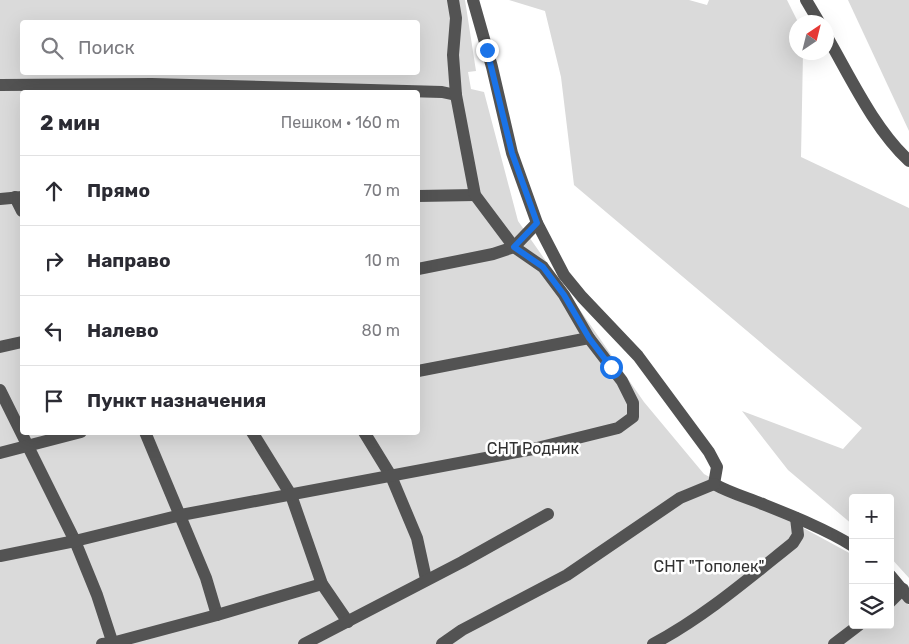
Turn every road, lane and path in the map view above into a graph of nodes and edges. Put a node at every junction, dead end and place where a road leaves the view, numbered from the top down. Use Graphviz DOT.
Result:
graph roads {
  1 [pos="453,0"];
  2 [pos="473,0"];
  3 [pos="806,0"];
  4 [pos="815,15"];
  5 [pos="834,49"];
  6 [pos="0,85"];
  7 [pos="370,90"];
  8 [pos="420,91"];
  9 [pos="456,95"];
  10 [pos="909,161"];
  11 [pos="475,195"];
  12 [pos="420,196"];
  13 [pos="19,197"];
  14 [pos="0,199"];
  15 [pos="537,223"];
  16 [pos="514,247"];
  17 [pos="420,269"];
  18 [pos="589,338"];
  19 [pos="20,343"];
  20 [pos="0,348"];
  21 [pos="420,371"];
  22 [pos="0,390"];
  23 [pos="20,430"];
  24 [pos="22,435"];
  25 [pos="69,435"];
  26 [pos="146,435"];
  27 [pos="254,435"];
  28 [pos="366,435"];
  29 [pos="28,446"];
  30 [pos="0,453"];
  31 [pos="390,476"];
  32 [pos="714,484"];
  33 [pos="291,494"];
  34 [pos="181,514"];
  35 [pos="548,514"];
  36 [pos="796,518"];
  37 [pos="76,541"];
  38 [pos="849,544"];
  39 [pos="0,556"];
  40 [pos="426,579"];
  41 [pos="894,580"];
  42 [pos="322,584"];
  43 [pos="906,594"];
  44 [pos="894,600"];
  45 [pos="217,615"];
  46 [pos="348,622"];
  47 [pos="855,629"];
  48 [pos="109,644"];
  49 [pos="304,644"];
  50 [pos="442,644"];
  51 [pos="653,644"];
  52 [pos="834,644"];
  1 -- 9 [label="street"];
  2 -- 15 [label="street"];
  3 -- 4 [label="street"];
  5 -- 10 [label="street"];
  6 -- 7 [label="street"];
  8 -- 9 [label="street"];
  9 -- 11 [label="street"];
  11 -- 12 [label="street"];
  11 -- 16 [label="street"];
  13 -- 14 [label="street"];
  15 -- 16 [label="street"];
  15 -- 32 [label="street"];
  16 -- 17 [label="street"];
  16 -- 18 [label="street"];
  18 -- 21 [label="street"];
  18 -- 31 [label="street"];
  19 -- 20 [label="street"];
  22 -- 23 [label="street"];
  24 -- 29 [label="street"];
  25 -- 29 [label="street"];
  26 -- 34 [label="street"];
  27 -- 33 [label="street"];
  28 -- 31 [label="street"];
  29 -- 30 [label="street"];
  29 -- 37 [label="street"];
  31 -- 33 [label="street"];
  31 -- 40 [label="street"];
  32 -- 36 [label="street"];
  32 -- 50 [label="street"];
  33 -- 34 [label="street"];
  33 -- 42 [label="street"];
  34 -- 37 [label="street"];
  34 -- 45 [label="street"];
  35 -- 40 [label="street"];
  36 -- 38 [label="street"];
  36 -- 51 [label="street"];
  37 -- 39 [label="street"];
  37 -- 48 [label="street"];
  40 -- 46 [label="street"];
  41 -- 43 [label="street"];
  42 -- 45 [label="street"];
  42 -- 46 [label="street"];
  43 -- 44 [label="street"];
  45 -- 48 [label="street"];
  46 -- 49 [label="street"];
  47 -- 52 [label="street"];
}
